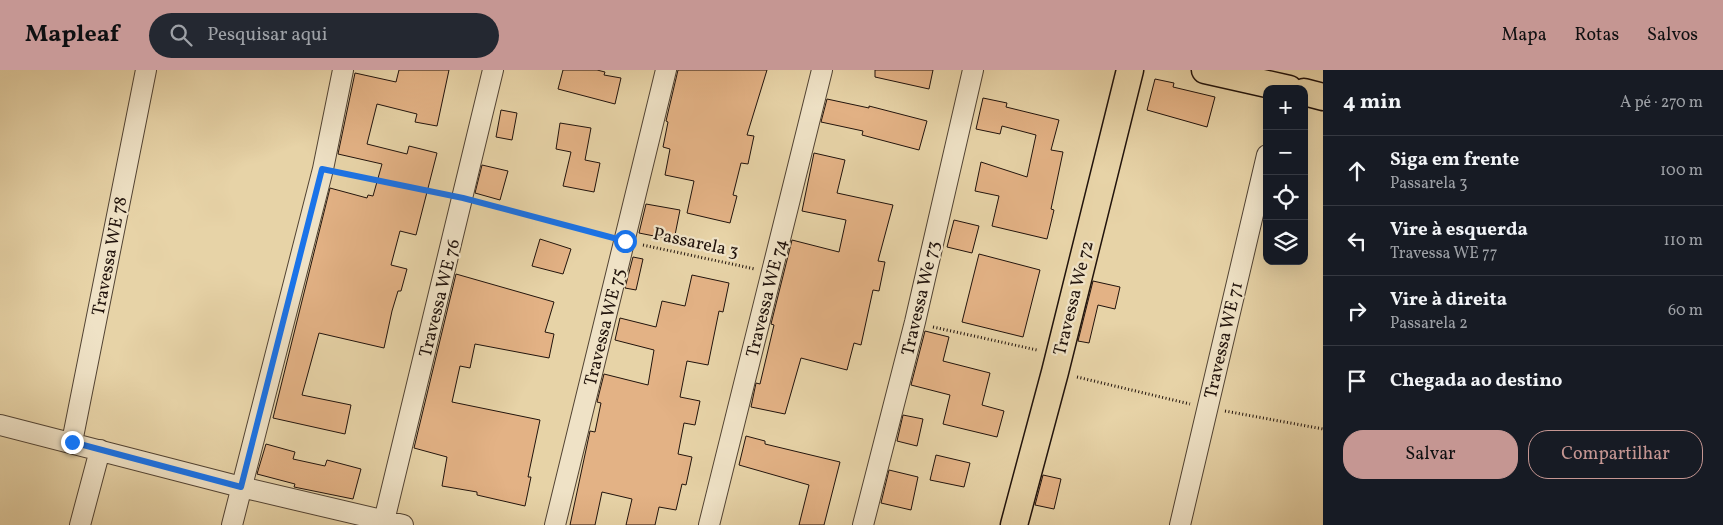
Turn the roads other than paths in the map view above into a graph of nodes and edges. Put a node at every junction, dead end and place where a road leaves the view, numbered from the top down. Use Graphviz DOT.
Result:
graph roads {
  1 [pos="146,70"];
  2 [pos="343,70"];
  3 [pos="493,70"];
  4 [pos="666,70"];
  5 [pos="822,70"];
  6 [pos="973,70"];
  7 [pos="1130,70"];
  8 [pos="1205,70"];
  9 [pos="1241,74"];
  10 [pos="1277,85"];
  11 [pos="1308,93"];
  12 [pos="1323,97"];
  13 [pos="1263,172"];
  14 [pos="0,425"];
  15 [pos="72,442"];
  16 [pos="100,450"];
  17 [pos="241,487"];
  18 [pos="383,523"];
  19 [pos="80,525"];
  20 [pos="232,525"];
  21 [pos="403,525"];
  22 [pos="555,525"];
  23 [pos="708,525"];
  24 [pos="863,525"];
  25 [pos="1014,525"];
  26 [pos="1180,525"];
  1 -- 15 [label="street, Travessa WE 78"];
  2 -- 17 [label="street"];
  3 -- 18 [label="street, Travessa WE 76"];
  4 -- 22 [label="street, Travessa WE 75"];
  5 -- 23 [label="street, Travessa WE 74"];
  6 -- 24 [label="street, Travessa We 73"];
  7 -- 25 [label="main road, Travessa We 72"];
  8 -- 9 [label="main road"];
  9 -- 10 [label="main road"];
  11 -- 12 [label="main road"];
  13 -- 26 [label="street, Travessa WE 71"];
  14 -- 15 [label="street"];
  15 -- 16 [label="street"];
  16 -- 17 [label="street"];
  16 -- 19 [label="street"];
  17 -- 18 [label="street"];
  17 -- 20 [label="street"];
  18 -- 21 [label="street"];
}
